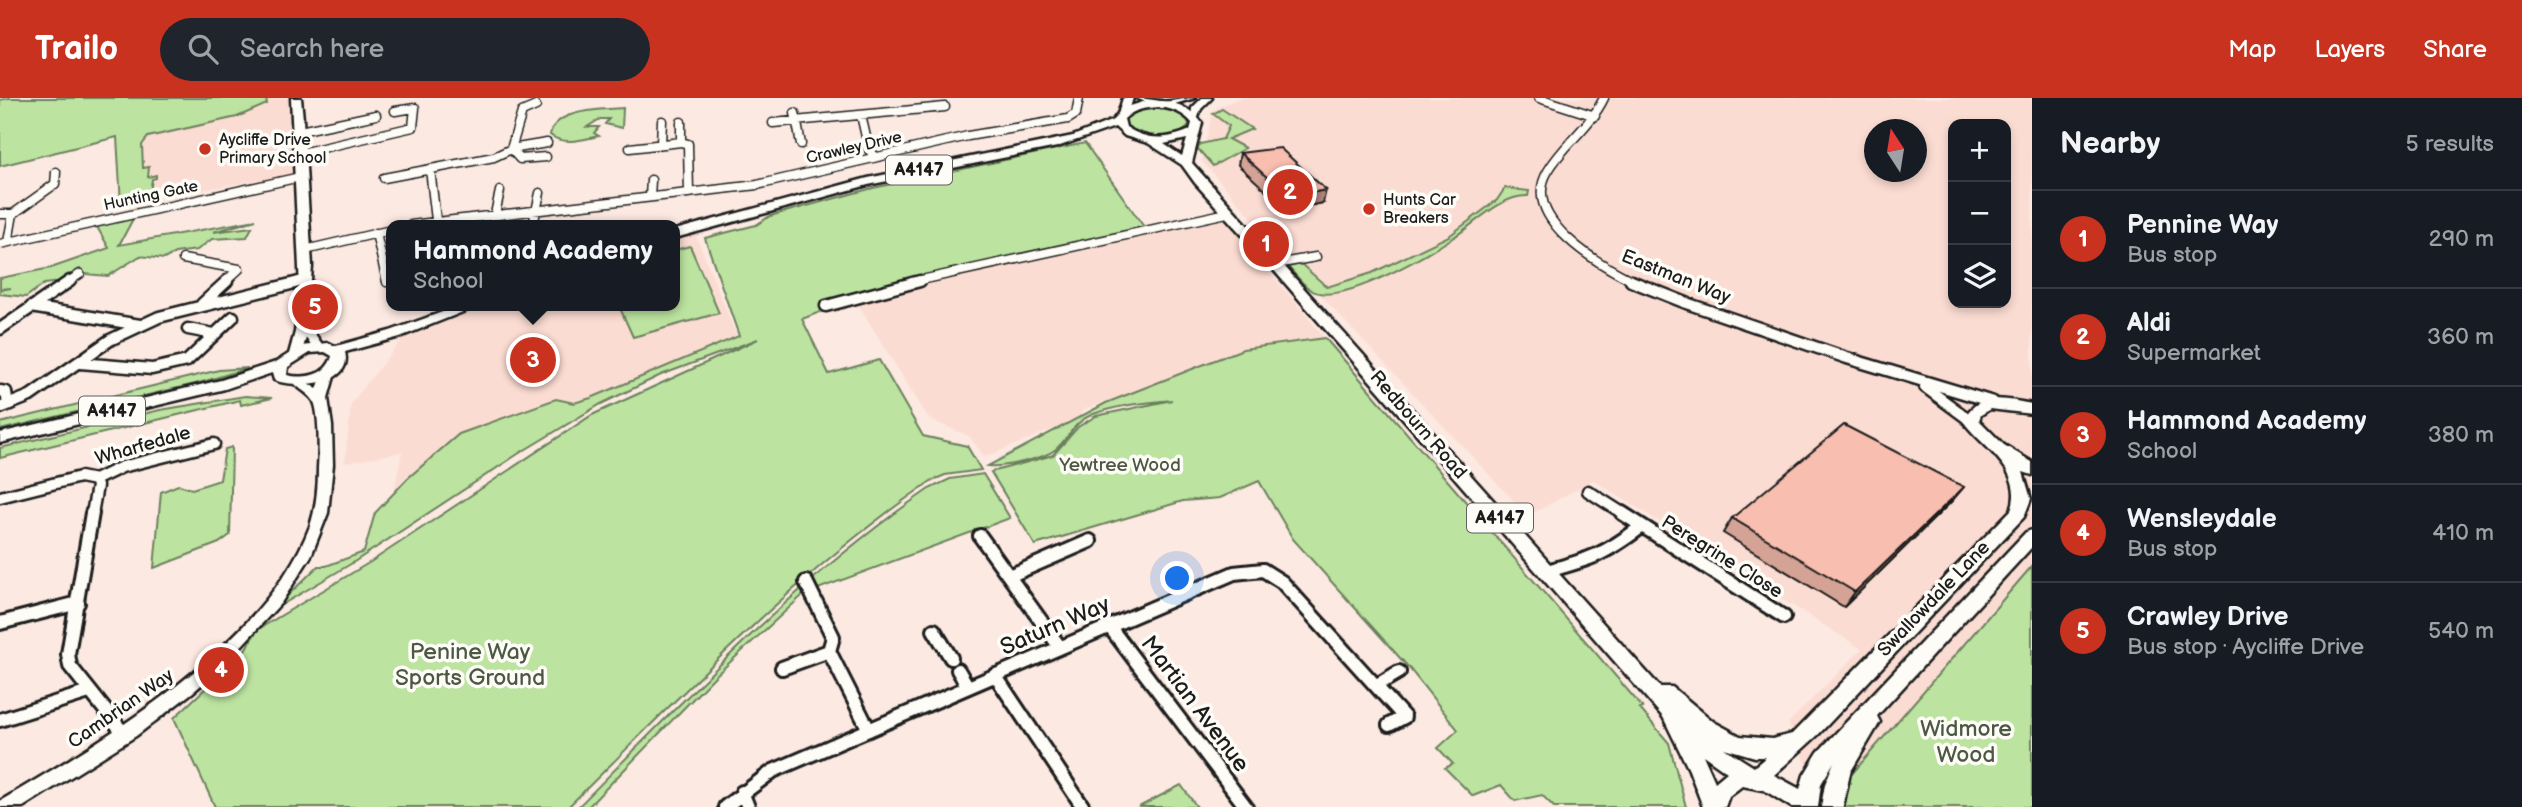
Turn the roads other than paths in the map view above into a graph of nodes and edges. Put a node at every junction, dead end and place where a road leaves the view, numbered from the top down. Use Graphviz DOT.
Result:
graph roads {
  1 [pos="296,98"];
  2 [pos="1079,98"];
  3 [pos="1128,98"];
  4 [pos="1141,98"];
  5 [pos="1190,98"];
  6 [pos="1207,98"];
  7 [pos="1538,98"];
  8 [pos="1604,98"];
  9 [pos="1160,104"];
  10 [pos="536,106"];
  11 [pos="945,107"];
  12 [pos="395,111"];
  13 [pos="376,115"];
  14 [pos="861,115"];
  15 [pos="1595,116"];
  16 [pos="796,117"];
  17 [pos="1120,117"];
  18 [pos="1194,118"];
  19 [pos="662,121"];
  20 [pos="681,122"];
  21 [pos="773,123"];
  22 [pos="300,131"];
  23 [pos="1192,133"];
  24 [pos="1137,138"];
  25 [pos="1077,139"];
  26 [pos="1150,140"];
  27 [pos="681,142"];
  28 [pos="547,143"];
  29 [pos="661,144"];
  30 [pos="802,144"];
  31 [pos="630,148"];
  32 [pos="511,149"];
  33 [pos="301,153"];
  34 [pos="875,156"];
  35 [pos="547,157"];
  36 [pos="1186,163"];
  37 [pos="430,169"];
  38 [pos="56,172"];
  39 [pos="300,177"];
  40 [pos="384,178"];
  41 [pos="650,180"];
  42 [pos="500,191"];
  43 [pos="540,193"];
  44 [pos="689,193"];
  45 [pos="650,197"];
  46 [pos="536,210"];
  47 [pos="1227,213"];
  48 [pos="0,214"];
  49 [pos="13,214"];
  50 [pos="495,214"];
  51 [pos="436,220"];
  52 [pos="534,220"];
  53 [pos="386,231"];
  54 [pos="376,233"];
  55 [pos="680,233"];
  56 [pos="4,243"];
  57 [pos="305,250"];
  58 [pos="386,257"];
  59 [pos="1316,257"];
  60 [pos="183,260"];
  61 [pos="1276,264"];
  62 [pos="80,274"];
  63 [pos="305,279"];
  64 [pos="200,306"];
  65 [pos="826,306"];
  66 [pos="31,307"];
  67 [pos="457,311"];
  68 [pos="233,317"];
  69 [pos="140,324"];
  70 [pos="304,327"];
  71 [pos="0,329"];
  72 [pos="188,329"];
  73 [pos="214,334"];
  74 [pos="318,347"];
  75 [pos="295,354"];
  76 [pos="80,363"];
  77 [pos="334,363"];
  78 [pos="281,365"];
  79 [pos="294,382"];
  80 [pos="225,384"];
  81 [pos="1920,384"];
  82 [pos="0,391"];
  83 [pos="321,400"];
  84 [pos="1993,402"];
  85 [pos="4,406"];
  86 [pos="2032,409"];
  87 [pos="1972,421"];
  88 [pos="0,438"];
  89 [pos="214,444"];
  90 [pos="2009,459"];
  91 [pos="2032,469"];
  92 [pos="96,480"];
  93 [pos="1588,491"];
  94 [pos="0,497"];
  95 [pos="1642,527"];
  96 [pos="980,536"];
  97 [pos="2032,536"];
  98 [pos="1090,541"];
  99 [pos="1547,571"];
  100 [pos="1009,576"];
  101 [pos="806,582"];
  102 [pos="78,603"];
  103 [pos="1784,617"];
  104 [pos="0,623"];
  105 [pos="1109,625"];
  106 [pos="934,630"];
  107 [pos="1600,631"];
  108 [pos="1059,646"];
  109 [pos="829,651"];
  110 [pos="782,668"];
  111 [pos="1399,673"];
  112 [pos="995,675"];
  113 [pos="1377,685"];
  114 [pos="1894,685"];
  115 [pos="968,687"];
  116 [pos="89,692"];
  117 [pos="0,720"];
  118 [pos="1676,720"];
  119 [pos="1388,725"];
  120 [pos="1811,729"];
  121 [pos="869,730"];
  122 [pos="125,735"];
  123 [pos="1754,777"];
  124 [pos="742,792"];
  125 [pos="1714,806"];
  126 [pos="6,807"];
  127 [pos="725,807"];
  128 [pos="748,807"];
  129 [pos="1083,807"];
  130 [pos="1246,807"];
  131 [pos="1807,807"];
  132 [pos="1832,807"];
  1 -- 22 [label="street"];
  2 -- 34 [label="street, Crawley Drive"];
  3 -- 17 [label="street"];
  4 -- 9 [label="street"];
  5 -- 9 [label="street"];
  6 -- 18 [label="street"];
  7 -- 15 [label="street"];
  8 -- 15 [label="street, Eastman Way"];
  9 -- 17 [label="main road"];
  9 -- 18 [label="main road"];
  10 -- 32 [label="street"];
  11 -- 14 [label="street"];
  12 -- 33 [label="street"];
  13 -- 22 [label="street"];
  14 -- 16 [label="street"];
  14 -- 34 [label="street"];
  15 -- 81 [label="street, Eastman Way"];
  16 -- 21 [label="street"];
  16 -- 30 [label="street"];
  17 -- 24 [label="main road"];
  17 -- 25 [label="main road, A4147"];
  18 -- 23 [label="main road"];
  19 -- 29 [label="street"];
  20 -- 27 [label="street"];
  22 -- 33 [label="street"];
  23 -- 26 [label="main road"];
  23 -- 36 [label="main road"];
  24 -- 25 [label="main road, A4147"];
  24 -- 26 [label="main road"];
  25 -- 55 [label="main road, A4147"];
  26 -- 36 [label="main road, Redbourn Road / A4147"];
  27 -- 29 [label="street"];
  27 -- 44 [label="street"];
  28 -- 32 [label="street"];
  29 -- 31 [label="street"];
  32 -- 35 [label="street"];
  32 -- 37 [label="street"];
  33 -- 39 [label="street"];
  34 -- 44 [label="street, Crawley Drive"];
  36 -- 47 [label="main road, Redbourn Road / A4147"];
  37 -- 40 [label="street"];
  37 -- 51 [label="street"];
  38 -- 49 [label="street"];
  39 -- 56 [label="street, Hunting Gate"];
  39 -- 57 [label="street"];
  41 -- 45 [label="street"];
  42 -- 50 [label="street"];
  43 -- 46 [label="street"];
  44 -- 45 [label="street, Crawley Drive"];
  45 -- 46 [label="street, Crawley Drive"];
  46 -- 50 [label="street, Crawley Drive"];
  46 -- 52 [label="street"];
  47 -- 61 [label="main road, Redbourn Road / A4147"];
  47 -- 65 [label="street"];
  48 -- 49 [label="street"];
  49 -- 56 [label="street, Hunting Gate"];
  50 -- 51 [label="street, Crawley Drive"];
  53 -- 54 [label="street"];
  54 -- 57 [label="street"];
  54 -- 58 [label="street"];
  57 -- 63 [label="street"];
  59 -- 61 [label="street"];
  60 -- 64 [label="street"];
  61 -- 99 [label="main road, Redbourn Road / A4147"];
  62 -- 66 [label="street"];
  63 -- 64 [label="street"];
  63 -- 70 [label="street"];
  64 -- 69 [label="street"];
  66 -- 69 [label="street"];
  66 -- 71 [label="street"];
  67 -- 77 [label="main road"];
  68 -- 73 [label="street"];
  69 -- 76 [label="street"];
  70 -- 74 [label="street"];
  70 -- 75 [label="street"];
  72 -- 73 [label="street"];
  73 -- 76 [label="street"];
  74 -- 75 [label="main road"];
  74 -- 77 [label="main road"];
  75 -- 78 [label="main road"];
  76 -- 85 [label="street"];
  77 -- 79 [label="main road"];
  77 -- 83 [label="street, Cambrian Way"];
  78 -- 79 [label="main road"];
  78 -- 80 [label="main road, A4147"];
  79 -- 80 [label="main road, A4147"];
  79 -- 83 [label="street"];
  80 -- 88 [label="main road, A4147"];
  81 -- 84 [label="street, Eastman Way"];
  81 -- 87 [label="street, Eastman Way"];
  82 -- 85 [label="street"];
  83 -- 122 [label="street, Cambrian Way"];
  84 -- 86 [label="main road"];
  84 -- 87 [label="main road"];
  87 -- 90 [label="main road"];
  89 -- 92 [label="street, Wharfedale"];
  90 -- 91 [label="main road"];
  90 -- 120 [label="main road, Swallowdale Lane / A4147"];
  92 -- 94 [label="street, Wharfedale"];
  92 -- 102 [label="street"];
  93 -- 95 [label="street, Peregrine Close"];
  95 -- 99 [label="street, Peregrine Close"];
  95 -- 103 [label="street, Peregrine Close"];
  96 -- 100 [label="street"];
  97 -- 114 [label="main road, Swallowdale Lane"];
  98 -- 100 [label="street"];
  99 -- 107 [label="main road, Redbourn Road / A4147"];
  100 -- 108 [label="street"];
  101 -- 109 [label="street"];
  102 -- 104 [label="street"];
  102 -- 116 [label="street"];
  105 -- 108 [label="street, Saturn Way"];
  105 -- 113 [label="street, Saturn Way"];
  105 -- 130 [label="street, Martian Avenue"];
  106 -- 115 [label="street"];
  107 -- 118 [label="main road, Redbourn Road / A4147"];
  107 -- 120 [label="main road, Swallowdale Lane / A4147"];
  108 -- 112 [label="street, Saturn Way"];
  109 -- 110 [label="street"];
  109 -- 121 [label="street"];
  111 -- 113 [label="street"];
  112 -- 115 [label="street, Saturn Way"];
  112 -- 129 [label="street"];
  113 -- 119 [label="street, Saturn Way"];
  114 -- 131 [label="main road, Swallowdale Lane"];
  114 -- 132 [label="main road, Swallowdale Lane"];
  115 -- 121 [label="street, Saturn Way"];
  116 -- 117 [label="street"];
  116 -- 122 [label="street"];
  118 -- 123 [label="main road, Redbourn Road"];
  118 -- 125 [label="main road, Redbourn Road"];
  120 -- 123 [label="main road, Swallowdale Lane / A4147"];
  121 -- 124 [label="street, Saturn Way"];
  122 -- 126 [label="street, Cambrian Way"];
  123 -- 125 [label="main road, Swallowdale Lane"];
  123 -- 131 [label="main road, Redbourn Road"];
  124 -- 127 [label="street, Saturn Way"];
  124 -- 128 [label="street"];
}
